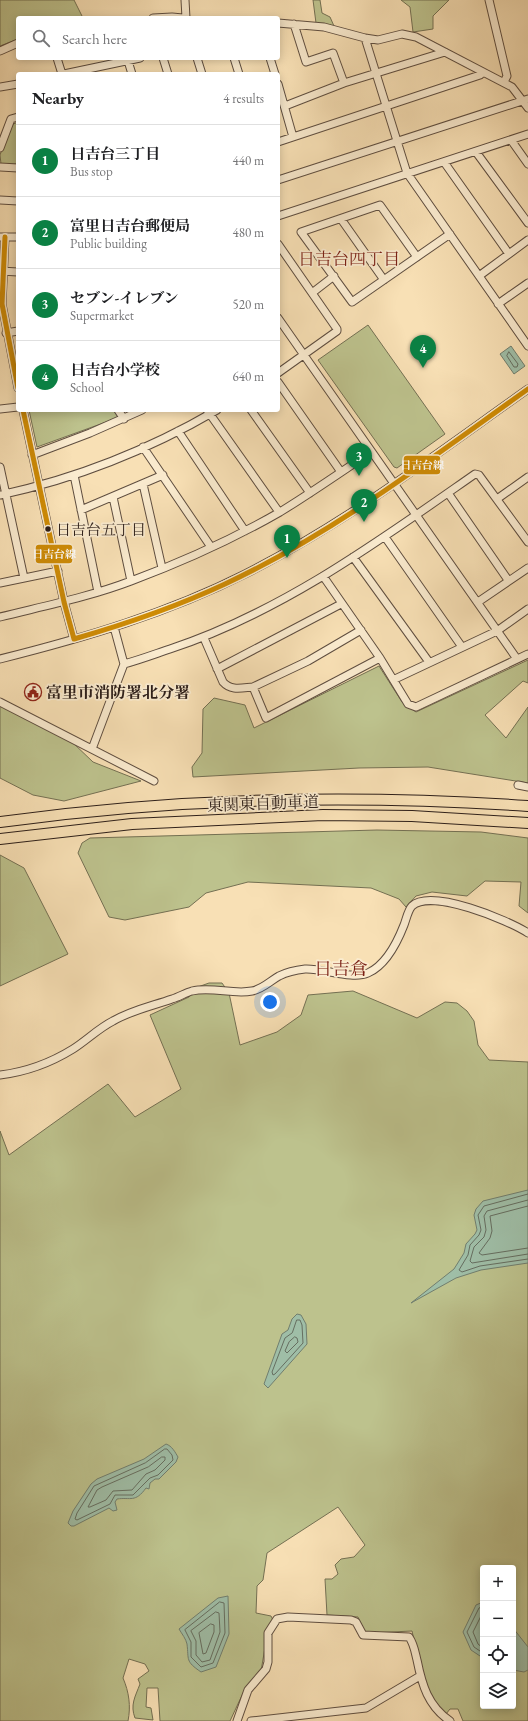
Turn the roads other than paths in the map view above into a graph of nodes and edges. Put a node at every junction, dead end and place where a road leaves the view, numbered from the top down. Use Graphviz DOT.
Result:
graph roads {
  1 [pos="185,0"];
  2 [pos="489,0"];
  3 [pos="185,16"];
  4 [pos="280,23"];
  5 [pos="294,24"];
  6 [pos="365,38"];
  7 [pos="16,44"];
  8 [pos="0,51"];
  9 [pos="445,52"];
  10 [pos="57,60"];
  11 [pos="132,60"];
  12 [pos="164,60"];
  13 [pos="198,60"];
  14 [pos="235,60"];
  15 [pos="271,60"];
  16 [pos="128,61"];
  17 [pos="95,71"];
  18 [pos="62,72"];
  19 [pos="84,72"];
  20 [pos="131,72"];
  21 [pos="167,72"];
  22 [pos="201,72"];
  23 [pos="238,72"];
  24 [pos="274,72"];
  25 [pos="483,72"];
  26 [pos="377,74"];
  27 [pos="504,82"];
  28 [pos="344,83"];
  29 [pos="16,84"];
  30 [pos="0,87"];
  31 [pos="280,90"];
  32 [pos="525,100"];
  33 [pos="285,106"];
  34 [pos="387,106"];
  35 [pos="528,108"];
  36 [pos="16,118"];
  37 [pos="528,134"];
  38 [pos="293,137"];
  39 [pos="511,140"];
  40 [pos="280,141"];
  41 [pos="397,142"];
  42 [pos="0,148"];
  43 [pos="476,152"];
  44 [pos="444,162"];
  45 [pos="528,164"];
  46 [pos="0,167"];
  47 [pos="16,168"];
  48 [pos="407,173"];
  49 [pos="280,179"];
  50 [pos="0,200"];
  51 [pos="16,201"];
  52 [pos="280,215"];
  53 [pos="341,220"];
  54 [pos="528,223"];
  55 [pos="450,234"];
  56 [pos="2,237"];
  57 [pos="16,237"];
  58 [pos="528,240"];
  59 [pos="280,247"];
  60 [pos="509,254"];
  61 [pos="417,256"];
  62 [pos="1,272"];
  63 [pos="16,272"];
  64 [pos="334,276"];
  65 [pos="479,276"];
  66 [pos="384,280"];
  67 [pos="528,283"];
  68 [pos="312,293"];
  69 [pos="498,304"];
  70 [pos="280,321"];
  71 [pos="284,327"];
  72 [pos="280,330"];
  73 [pos="16,332"];
  74 [pos="6,333"];
  75 [pos="527,341"];
  76 [pos="304,354"];
  77 [pos="280,372"];
  78 [pos="16,379"];
  79 [pos="280,385"];
  80 [pos="528,389"];
  81 [pos="16,408"];
  82 [pos="0,410"];
  83 [pos="23,412"];
  84 [pos="119,412"];
  85 [pos="138,412"];
  86 [pos="208,412"];
  87 [pos="252,412"];
  88 [pos="124,419"];
  89 [pos="178,431"];
  90 [pos="143,447"];
  91 [pos="371,452"];
  92 [pos="32,455"];
  93 [pos="0,467"];
  94 [pos="341,472"];
  95 [pos="74,475"];
  96 [pos="163,475"];
  97 [pos="527,479"];
  98 [pos="143,484"];
  99 [pos="394,484"];
  100 [pos="39,487"];
  101 [pos="310,493"];
  102 [pos="448,493"];
  103 [pos="3,494"];
  104 [pos="113,496"];
  105 [pos="497,499"];
  106 [pos="81,510"];
  107 [pos="279,512"];
  108 [pos="416,515"];
  109 [pos="245,531"];
  110 [pos="385,537"];
  111 [pos="528,542"];
  112 [pos="211,547"];
  113 [pos="353,557"];
  114 [pos="162,568"];
  115 [pos="528,568"];
  116 [pos="58,571"];
  117 [pos="322,576"];
  118 [pos="24,578"];
  119 [pos="508,580"];
  120 [pos="131,581"];
  121 [pos="0,583"];
  122 [pos="98,592"];
  123 [pos="64,602"];
  124 [pos="478,602"];
  125 [pos="341,604"];
  126 [pos="528,609"];
  127 [pos="0,617"];
  128 [pos="114,627"];
  129 [pos="361,630"];
  130 [pos="497,631"];
  131 [pos="204,638"];
  132 [pos="74,640"];
  133 [pos="462,647"];
  134 [pos="528,654"];
  135 [pos="380,658"];
  136 [pos="0,659"];
  137 [pos="517,659"];
  138 [pos="429,662"];
  139 [pos="124,664"];
  140 [pos="217,669"];
  141 [pos="395,679"];
  142 [pos="253,687"];
  143 [pos="0,702"];
  144 [pos="92,749"];
  145 [pos="154,781"];
  146 [pos="518,785"];
  147 [pos="528,787"];
  148 [pos="528,806"];
  149 [pos="0,822"];
  150 [pos="528,823"];
  151 [pos="0,839"];
  152 [pos="528,933"];
  153 [pos="0,1075"];
  154 [pos="420,1676"];
  155 [pos="237,1721"];
  156 [pos="251,1721"];
  157 [pos="450,1721"];
  1 -- 3 [label="street"];
  2 -- 27 [label="street"];
  4 -- 5 [label="street"];
  5 -- 6 [label="street"];
  5 -- 28 [label="street"];
  6 -- 9 [label="street"];
  6 -- 26 [label="street"];
  7 -- 8 [label="street"];
  9 -- 25 [label="street"];
  9 -- 26 [label="street"];
  10 -- 18 [label="street"];
  11 -- 16 [label="street"];
  12 -- 21 [label="street"];
  13 -- 22 [label="street"];
  14 -- 23 [label="street"];
  15 -- 24 [label="street"];
  16 -- 17 [label="street"];
  16 -- 20 [label="street"];
  17 -- 19 [label="street"];
  25 -- 27 [label="street"];
  25 -- 34 [label="street"];
  26 -- 28 [label="street"];
  26 -- 34 [label="street"];
  27 -- 32 [label="street"];
  28 -- 33 [label="street"];
  29 -- 30 [label="street"];
  31 -- 33 [label="street"];
  32 -- 35 [label="street"];
  32 -- 41 [label="street"];
  33 -- 38 [label="street"];
  34 -- 38 [label="street"];
  34 -- 41 [label="street"];
  36 -- 42 [label="street"];
  37 -- 39 [label="street"];
  38 -- 40 [label="street"];
  39 -- 43 [label="street"];
  39 -- 45 [label="street"];
  41 -- 48 [label="street"];
  41 -- 49 [label="street"];
  43 -- 44 [label="street"];
  43 -- 54 [label="street"];
  44 -- 48 [label="street"];
  44 -- 60 [label="street"];
  46 -- 47 [label="street"];
  48 -- 52 [label="street"];
  48 -- 55 [label="street"];
  50 -- 51 [label="street"];
  53 -- 61 [label="street"];
  53 -- 64 [label="street"];
  53 -- 66 [label="street"];
  55 -- 61 [label="street"];
  55 -- 65 [label="street"];
  56 -- 57 [label="street"];
  56 -- 62 [label="street"];
  58 -- 60 [label="street"];
  59 -- 68 [label="street"];
  60 -- 65 [label="street"];
  61 -- 66 [label="street"];
  62 -- 63 [label="street"];
  62 -- 74 [label="street"];
  64 -- 66 [label="street"];
  64 -- 68 [label="street"];
  65 -- 69 [label="street"];
  67 -- 69 [label="street"];
  68 -- 76 [label="street"];
  69 -- 75 [label="street"];
  70 -- 71 [label="street"];
  71 -- 72 [label="street"];
  71 -- 76 [label="street"];
  73 -- 74 [label="street"];
  74 -- 78 [label="street"];
  76 -- 77 [label="street"];
  76 -- 91 [label="street"];
  79 -- 94 [label="street"];
  80 -- 99 [label="street"];
  81 -- 82 [label="street"];
  83 -- 92 [label="street"];
  84 -- 88 [label="street"];
  85 -- 88 [label="street"];
  86 -- 89 [label="street"];
  86 -- 107 [label="street"];
  87 -- 101 [label="street"];
  88 -- 92 [label="street"];
  89 -- 90 [label="street"];
  89 -- 109 [label="street"];
  90 -- 95 [label="street"];
  90 -- 96 [label="street"];
  91 -- 94 [label="street"];
  91 -- 99 [label="street"];
  92 -- 100 [label="street"];
  93 -- 103 [label="street"];
  94 -- 101 [label="street"];
  95 -- 100 [label="street"];
  95 -- 106 [label="street"];
  96 -- 98 [label="street"];
  96 -- 112 [label="street"];
  97 -- 105 [label="street"];
  98 -- 104 [label="street"];
  98 -- 114 [label="street"];
  99 -- 108 [label="street"];
  99 -- 128 [label="street"];
  100 -- 103 [label="street"];
  100 -- 116 [label="street"];
  101 -- 107 [label="street"];
  102 -- 105 [label="street"];
  102 -- 108 [label="street"];
  102 -- 119 [label="street"];
  103 -- 118 [label="street"];
  104 -- 106 [label="street"];
  104 -- 120 [label="street"];
  105 -- 111 [label="street"];
  106 -- 122 [label="street"];
  107 -- 109 [label="street"];
  108 -- 110 [label="street"];
  108 -- 124 [label="street"];
  109 -- 112 [label="street"];
  110 -- 113 [label="street"];
  110 -- 133 [label="street"];
  112 -- 114 [label="street"];
  113 -- 117 [label="street"];
  113 -- 138 [label="street"];
  114 -- 120 [label="street"];
  115 -- 119 [label="street"];
  116 -- 118 [label="street"];
  116 -- 123 [label="street"];
  117 -- 125 [label="street"];
  117 -- 131 [label="street"];
  118 -- 121 [label="street"];
  119 -- 124 [label="street"];
  120 -- 122 [label="street"];
  122 -- 123 [label="street"];
  123 -- 127 [label="street"];
  123 -- 132 [label="street"];
  124 -- 130 [label="street"];
  125 -- 129 [label="street"];
  125 -- 140 [label="street"];
  126 -- 130 [label="street"];
  128 -- 132 [label="street"];
  128 -- 139 [label="street"];
  129 -- 135 [label="street"];
  129 -- 142 [label="street"];
  130 -- 133 [label="street"];
  130 -- 137 [label="street"];
  131 -- 139 [label="street"];
  131 -- 140 [label="street"];
  132 -- 136 [label="street"];
  133 -- 138 [label="street"];
  134 -- 137 [label="street"];
  135 -- 141 [label="street"];
  135 -- 142 [label="street"];
  137 -- 141 [label="street"];
  138 -- 141 [label="street"];
  139 -- 144 [label="street"];
  140 -- 142 [label="street"];
  143 -- 144 [label="street"];
  144 -- 145 [label="street"];
  146 -- 147 [label="street"];
  148 -- 149 [label="highway, 東関東自動車道"];
  150 -- 151 [label="highway, 東関東自動車道"];
  152 -- 153 [label="street"];
  154 -- 155 [label="street"];
  154 -- 156 [label="street"];
  154 -- 157 [label="street"];
}
